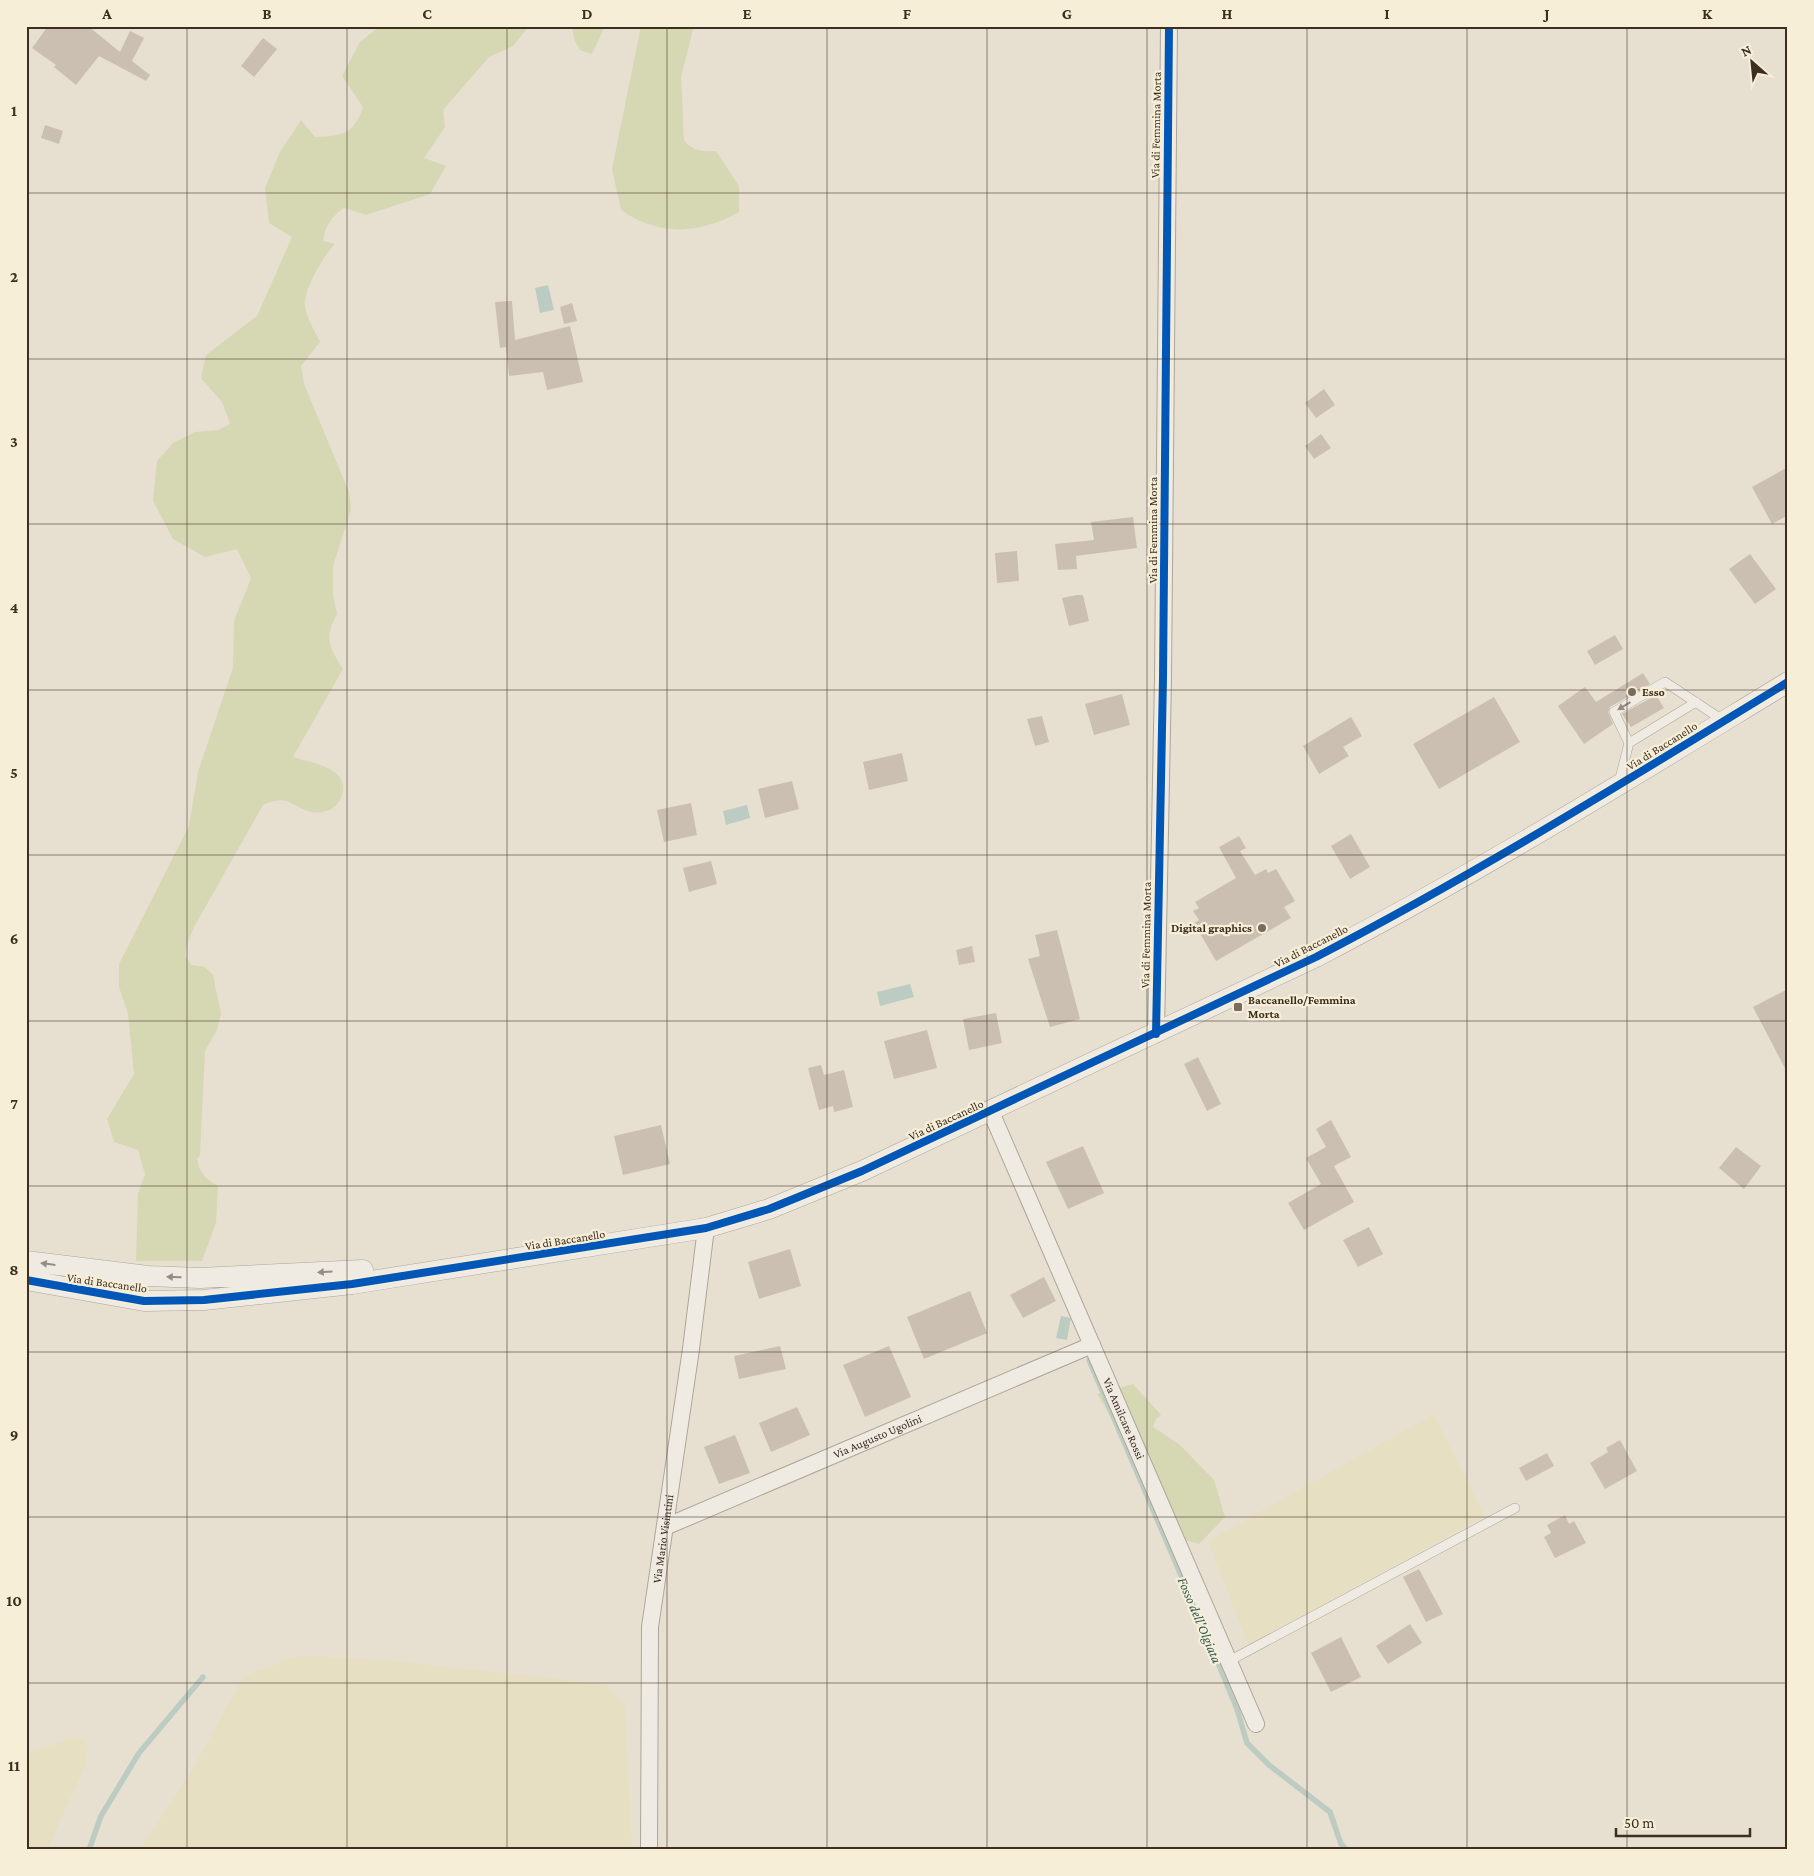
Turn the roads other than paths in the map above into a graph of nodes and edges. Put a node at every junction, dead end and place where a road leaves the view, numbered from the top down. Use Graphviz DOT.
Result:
graph roads {
  1 [pos="1169,26"];
  2 [pos="1788,682"];
  3 [pos="1696,702"];
  4 [pos="1724,721"];
  5 [pos="1629,744"];
  6 [pos="1619,785"];
  7 [pos="1156,1034"];
  8 [pos="991,1112"];
  9 [pos="706,1228"];
  10 [pos="513,1260"];
  11 [pos="26,1261"];
  12 [pos="26,1280"];
  13 [pos="1092,1345"];
  14 [pos="1515,1508"];
  15 [pos="664,1526"];
  16 [pos="1229,1661"];
  17 [pos="1256,1724"];
  18 [pos="649,1850"];
  1 -- 7 [label="street, Via di Femmina Morta"];
  2 -- 4 [label="street, Via di Baccanello"];
  3 -- 4 [label="lane"];
  3 -- 5 [label="lane"];
  3 -- 5 [label="lane, one-way"];
  4 -- 6 [label="street, Via di Baccanello"];
  5 -- 6 [label="lane"];
  6 -- 7 [label="street, Via di Baccanello"];
  7 -- 8 [label="street, Via di Baccanello"];
  8 -- 9 [label="street, Via di Baccanello"];
  8 -- 13 [label="street, Via Amilcare Rossi"];
  9 -- 10 [label="street, Via di Baccanello"];
  9 -- 15 [label="street, Via Mario Visintini"];
  10 -- 11 [label="street, Via di Baccanello, one-way"];
  10 -- 12 [label="street, Via di Baccanello"];
  13 -- 15 [label="street, Via Augusto Ugolini"];
  13 -- 16 [label="street, Via Amilcare Rossi"];
  14 -- 16 [label="lane"];
  15 -- 18 [label="street, Via Mario Visintini"];
  16 -- 17 [label="street, Via Amilcare Rossi"];
}
